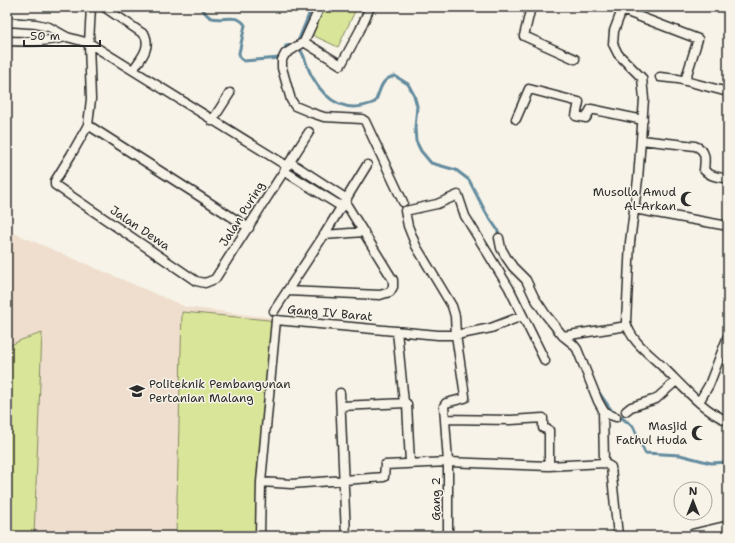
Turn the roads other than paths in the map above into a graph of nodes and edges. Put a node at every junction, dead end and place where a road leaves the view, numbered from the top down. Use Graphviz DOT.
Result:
graph roads {
  1 [pos="91,7"];
  2 [pos="104,7"];
  3 [pos="320,7"];
  4 [pos="370,7"];
  5 [pos="531,7"];
  6 [pos="622,9"];
  7 [pos="7,22"];
  8 [pos="67,36"];
  9 [pos="7,41"];
  10 [pos="304,42"];
  11 [pos="89,43"];
  12 [pos="575,59"];
  13 [pos="133,70"];
  14 [pos="660,77"];
  15 [pos="685,81"];
  16 [pos="728,92"];
  17 [pos="230,93"];
  18 [pos="516,119"];
  19 [pos="644,120"];
  20 [pos="212,121"];
  21 [pos="88,125"];
  22 [pos="309,132"];
  23 [pos="642,140"];
  24 [pos="367,165"];
  25 [pos="287,166"];
  26 [pos="728,179"];
  27 [pos="344,202"];
  28 [pos="403,202"];
  29 [pos="634,209"];
  30 [pos="728,226"];
  31 [pos="249,228"];
  32 [pos="364,232"];
  33 [pos="324,235"];
  34 [pos="499,238"];
  35 [pos="215,280"];
  36 [pos="288,291"];
  37 [pos="274,310"];
  38 [pos="522,316"];
  39 [pos="627,326"];
  40 [pos="397,331"];
  41 [pos="456,335"];
  42 [pos="566,335"];
  43 [pos="728,336"];
  44 [pos="545,361"];
  45 [pos="676,381"];
  46 [pos="340,394"];
  47 [pos="699,402"];
  48 [pos="404,403"];
  49 [pos="341,406"];
  50 [pos="603,410"];
  51 [pos="626,411"];
  52 [pos="728,411"];
  53 [pos="616,417"];
  54 [pos="445,419"];
  55 [pos="726,420"];
  56 [pos="448,462"];
  57 [pos="410,463"];
  58 [pos="604,463"];
  59 [pos="549,466"];
  60 [pos="344,480"];
  61 [pos="261,482"];
  62 [pos="728,528"];
  63 [pos="260,536"];
  64 [pos="346,536"];
  65 [pos="448,536"];
  66 [pos="618,536"];
  67 [pos="694,536"];
  1 -- 11 [label="street"];
  2 -- 13 [label="street"];
  3 -- 10 [label="street"];
  4 -- 10 [label="street"];
  5 -- 12 [label="street"];
  6 -- 15 [label="street"];
  6 -- 19 [label="street"];
  7 -- 8 [label="street"];
  8 -- 9 [label="street"];
  8 -- 11 [label="street"];
  10 -- 28 [label="street"];
  11 -- 13 [label="street"];
  11 -- 21 [label="street"];
  13 -- 20 [label="street"];
  14 -- 15 [label="street"];
  15 -- 16 [label="street"];
  17 -- 20 [label="street"];
  18 -- 19 [label="street"];
  19 -- 23 [label="street"];
  20 -- 25 [label="street"];
  21 -- 31 [label="street"];
  21 -- 35 [label="street, Jalan Dewa"];
  22 -- 25 [label="street, Jalan Puring"];
  23 -- 26 [label="street"];
  23 -- 29 [label="street"];
  24 -- 27 [label="street"];
  25 -- 27 [label="street"];
  25 -- 31 [label="street, Jalan Puring"];
  27 -- 32 [label="street"];
  27 -- 33 [label="street"];
  29 -- 30 [label="street"];
  29 -- 39 [label="street"];
  31 -- 35 [label="street, Jalan Puring"];
  32 -- 33 [label="street"];
  32 -- 36 [label="street"];
  33 -- 36 [label="street"];
  34 -- 42 [label="street"];
  36 -- 37 [label="street"];
  38 -- 41 [label="street, Gang IV Barat"];
  38 -- 41 [label="street"];
  38 -- 44 [label="street"];
  39 -- 42 [label="street"];
  39 -- 45 [label="street"];
  40 -- 41 [label="street, Gang IV Barat"];
  40 -- 48 [label="street"];
  40 -- 61 [label="street, Gang IV Barat"];
  41 -- 54 [label="street"];
  42 -- 50 [label="street"];
  43 -- 47 [label="street"];
  45 -- 47 [label="street"];
  45 -- 51 [label="street"];
  46 -- 49 [label="street"];
  47 -- 55 [label="street"];
  48 -- 49 [label="street"];
  48 -- 57 [label="street"];
  49 -- 60 [label="street"];
  50 -- 53 [label="street"];
  50 -- 58 [label="street"];
  52 -- 55 [label="street"];
  54 -- 56 [label="street"];
  54 -- 59 [label="street"];
  56 -- 57 [label="street"];
  56 -- 59 [label="street"];
  56 -- 65 [label="street, Gang 2"];
  57 -- 60 [label="street"];
  58 -- 59 [label="street"];
  58 -- 66 [label="street"];
  60 -- 61 [label="street"];
  60 -- 64 [label="street"];
  61 -- 63 [label="street, Gang IV Barat"];
  62 -- 67 [label="main road"];
}
